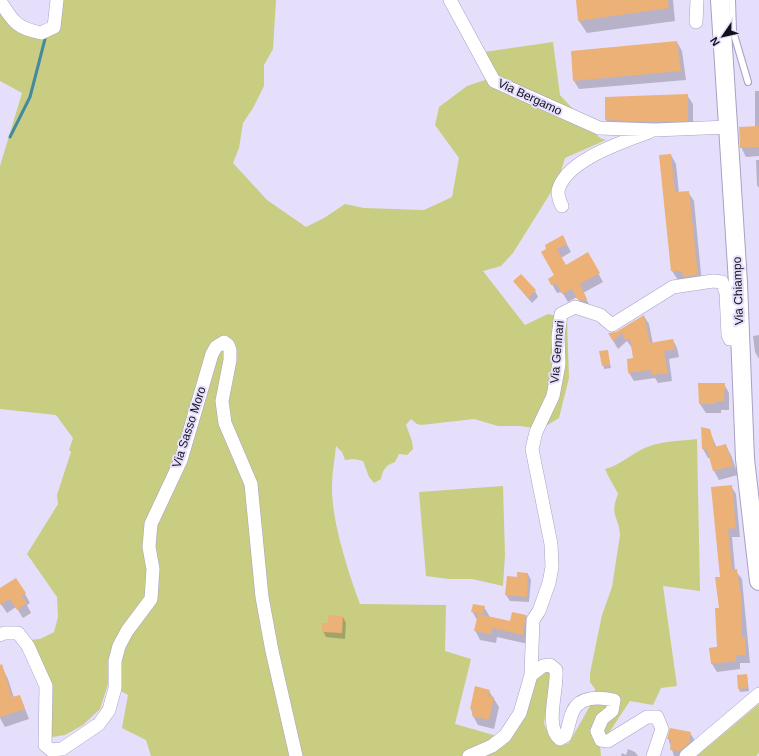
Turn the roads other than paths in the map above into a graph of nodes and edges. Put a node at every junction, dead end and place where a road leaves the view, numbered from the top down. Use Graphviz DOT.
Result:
graph roads {
  1 [pos="57,0"];
  2 [pos="450,0"];
  3 [pos="696,0"];
  4 [pos="720,0"];
  5 [pos="732,0"];
  6 [pos="0,1"];
  7 [pos="696,22"];
  8 [pos="748,82"];
  9 [pos="728,127"];
  10 [pos="655,130"];
  11 [pos="562,206"];
  12 [pos="740,339"];
  13 [pos="759,581"];
  14 [pos="0,635"];
  15 [pos="531,675"];
  16 [pos="759,694"];
  17 [pos="296,756"];
  18 [pos="469,756"];
  19 [pos="653,756"];
  20 [pos="686,756"];
  1 -- 6 [label="street"];
  2 -- 10 [label="street, Via Bergamo"];
  3 -- 7 [label="street"];
  4 -- 9 [label="main road, Via Chiampo"];
  5 -- 8 [label="lane"];
  9 -- 10 [label="street, Via Bergamo"];
  9 -- 12 [label="main road, Via Chiampo"];
  10 -- 11 [label="street, Via Bergamo"];
  12 -- 13 [label="main road, Via Chiampo"];
  12 -- 15 [label="street, Via Gennari"];
  14 -- 17 [label="street, Via Sasso Moro"];
  15 -- 18 [label="street"];
  15 -- 19 [label="street"];
  16 -- 20 [label="street"];
}
